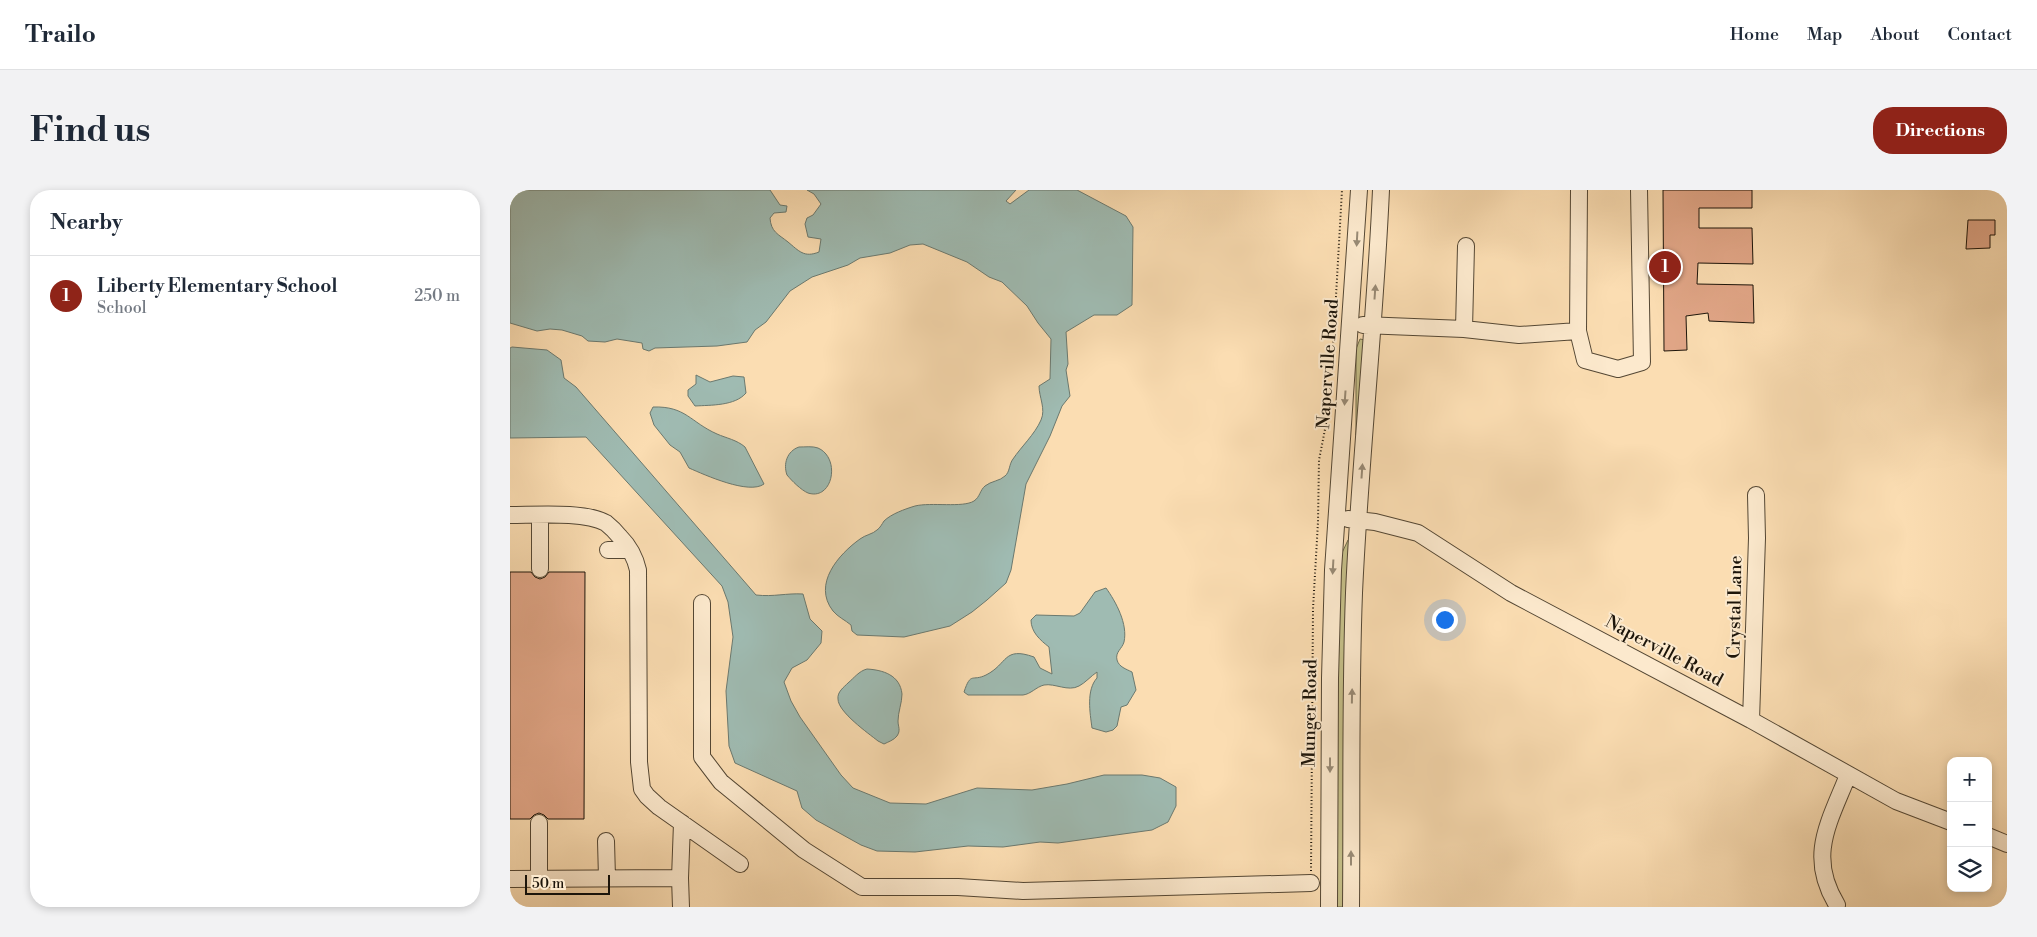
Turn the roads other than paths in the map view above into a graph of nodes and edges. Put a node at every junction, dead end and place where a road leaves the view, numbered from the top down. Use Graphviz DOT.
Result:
graph roads {
  1 [pos="1359,190"];
  2 [pos="1381,190"];
  3 [pos="1579,190"];
  4 [pos="1639,190"];
  5 [pos="1466,246"];
  6 [pos="1351,324"];
  7 [pos="1373,326"];
  8 [pos="1464,330"];
  9 [pos="1578,331"];
  10 [pos="1756,495"];
  11 [pos="510,515"];
  12 [pos="540,515"];
  13 [pos="1336,519"];
  14 [pos="1358,520"];
  15 [pos="608,550"];
  16 [pos="630,550"];
  17 [pos="540,569"];
  18 [pos="702,603"];
  19 [pos="1752,720"];
  20 [pos="1848,775"];
  21 [pos="1947,820"];
  22 [pos="539,823"];
  23 [pos="682,823"];
  24 [pos="1992,838"];
  25 [pos="606,841"];
  26 [pos="2007,844"];
  27 [pos="740,864"];
  28 [pos="510,878"];
  29 [pos="539,878"];
  30 [pos="607,878"];
  31 [pos="680,878"];
  32 [pos="1311,883"];
  33 [pos="1837,905"];
  34 [pos="681,907"];
  35 [pos="1329,907"];
  36 [pos="1351,907"];
  1 -- 6 [label="street, Naperville Road, one-way"];
  7 -- 2 [label="street, one-way"];
  3 -- 9 [label="street"];
  4 -- 9 [label="street"];
  5 -- 8 [label="street"];
  6 -- 7 [label="street"];
  6 -- 13 [label="street, Naperville Road, one-way"];
  7 -- 8 [label="street"];
  14 -- 7 [label="street, one-way"];
  8 -- 9 [label="street"];
  10 -- 19 [label="street, Crystal Lane"];
  11 -- 12 [label="street"];
  12 -- 16 [label="street"];
  12 -- 17 [label="street"];
  13 -- 14 [label="street, Naperville Road"];
  13 -- 35 [label="street, Munger Road, one-way"];
  14 -- 19 [label="street, Naperville Road"];
  36 -- 14 [label="street, one-way"];
  15 -- 16 [label="street"];
  16 -- 23 [label="street"];
  18 -- 32 [label="street"];
  19 -- 20 [label="street, Naperville Road"];
  20 -- 21 [label="street, Naperville Road"];
  20 -- 33 [label="street"];
  22 -- 29 [label="street"];
  23 -- 27 [label="street"];
  23 -- 31 [label="street"];
  24 -- 26 [label="street"];
  25 -- 30 [label="street"];
  28 -- 29 [label="street"];
  29 -- 30 [label="street"];
  30 -- 31 [label="street"];
  31 -- 34 [label="street"];
}
